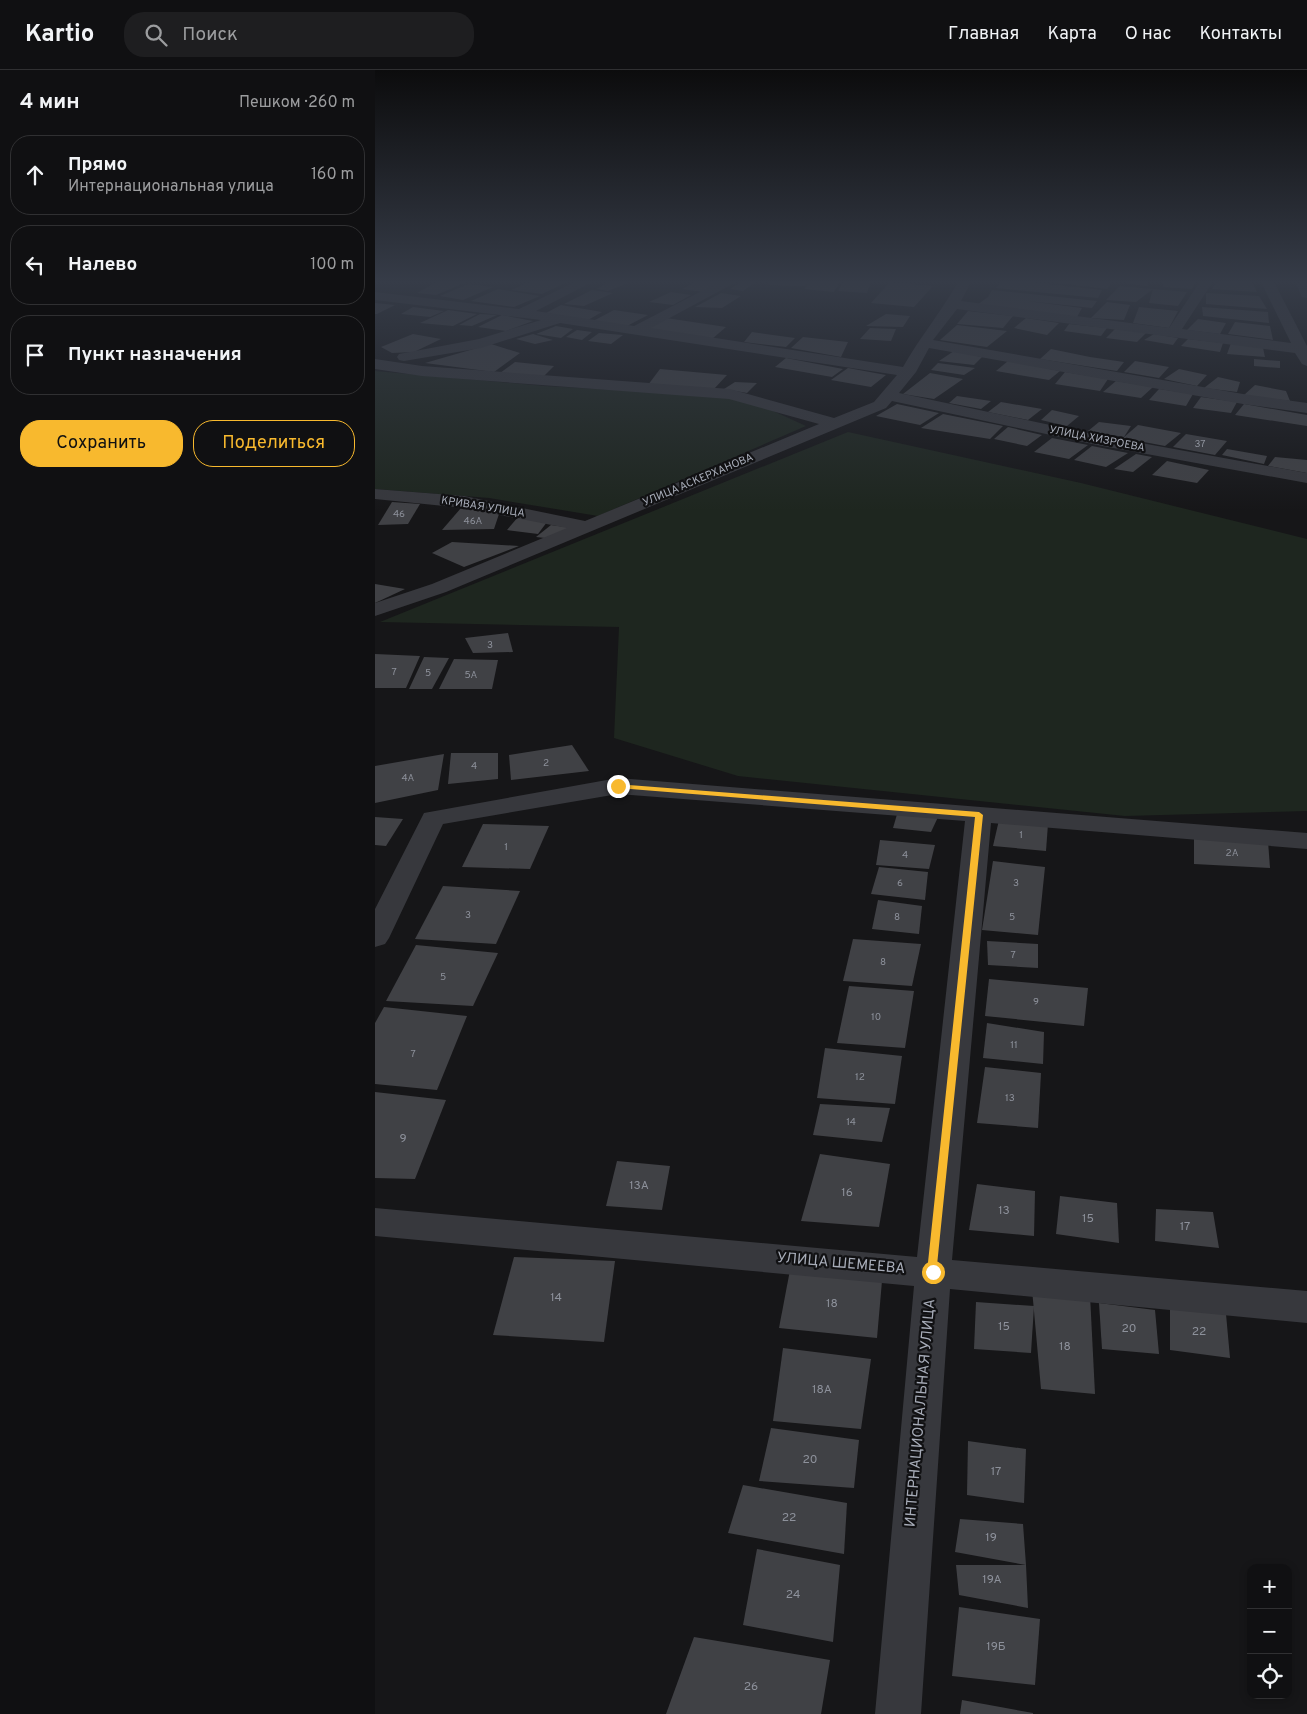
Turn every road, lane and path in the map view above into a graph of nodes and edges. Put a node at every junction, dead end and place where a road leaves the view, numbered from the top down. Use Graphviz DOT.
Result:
graph roads {
  1 [pos="414,357"];
  2 [pos="806,357"];
  3 [pos="916,357"];
  4 [pos="1002,357"];
  5 [pos="375,362"];
  6 [pos="908,372"];
  7 [pos="888,395"];
  8 [pos="1307,408"];
  9 [pos="833,423"];
  10 [pos="1307,478"];
  11 [pos="375,494"];
  12 [pos="589,527"];
  13 [pos="375,610"];
  14 [pos="979,815"];
  15 [pos="1307,841"];
  16 [pos="375,938"];
  17 [pos="375,1222"];
  18 [pos="933,1272"];
  19 [pos="1307,1307"];
  20 [pos="898,1714"];
  1 -- 5 [label="street"];
  2 -- 6 [label="street"];
  3 -- 6 [label="street, УЛИЦА АСКЕРХАНОВА"];
  4 -- 8 [label="street"];
  5 -- 9 [label="street"];
  6 -- 7 [label="street, УЛИЦА АСКЕРХАНОВА"];
  7 -- 9 [label="street, УЛИЦА АСКЕРХАНОВА"];
  7 -- 10 [label="street, УЛИЦА ХИЗРОЕВА"];
  9 -- 12 [label="street, УЛИЦА АСКЕРХАНОВА"];
  11 -- 12 [label="street, КРИВАЯ УЛИЦА"];
  12 -- 13 [label="street, УЛИЦА АСКЕРХАНОВА"];
  14 -- 15 [label="street"];
  14 -- 16 [label="street"];
  14 -- 18 [label="street, ИНТЕРНАЦИОНАЛЬНАЯ УЛИЦА"];
  17 -- 18 [label="street, УЛИЦА ШЕМЕЕВА"];
  18 -- 19 [label="street, УЛИЦА ШЕМЕЕВА"];
  18 -- 20 [label="street, ИНТЕРНАЦИОНАЛЬНАЯ УЛИЦА"];
}
